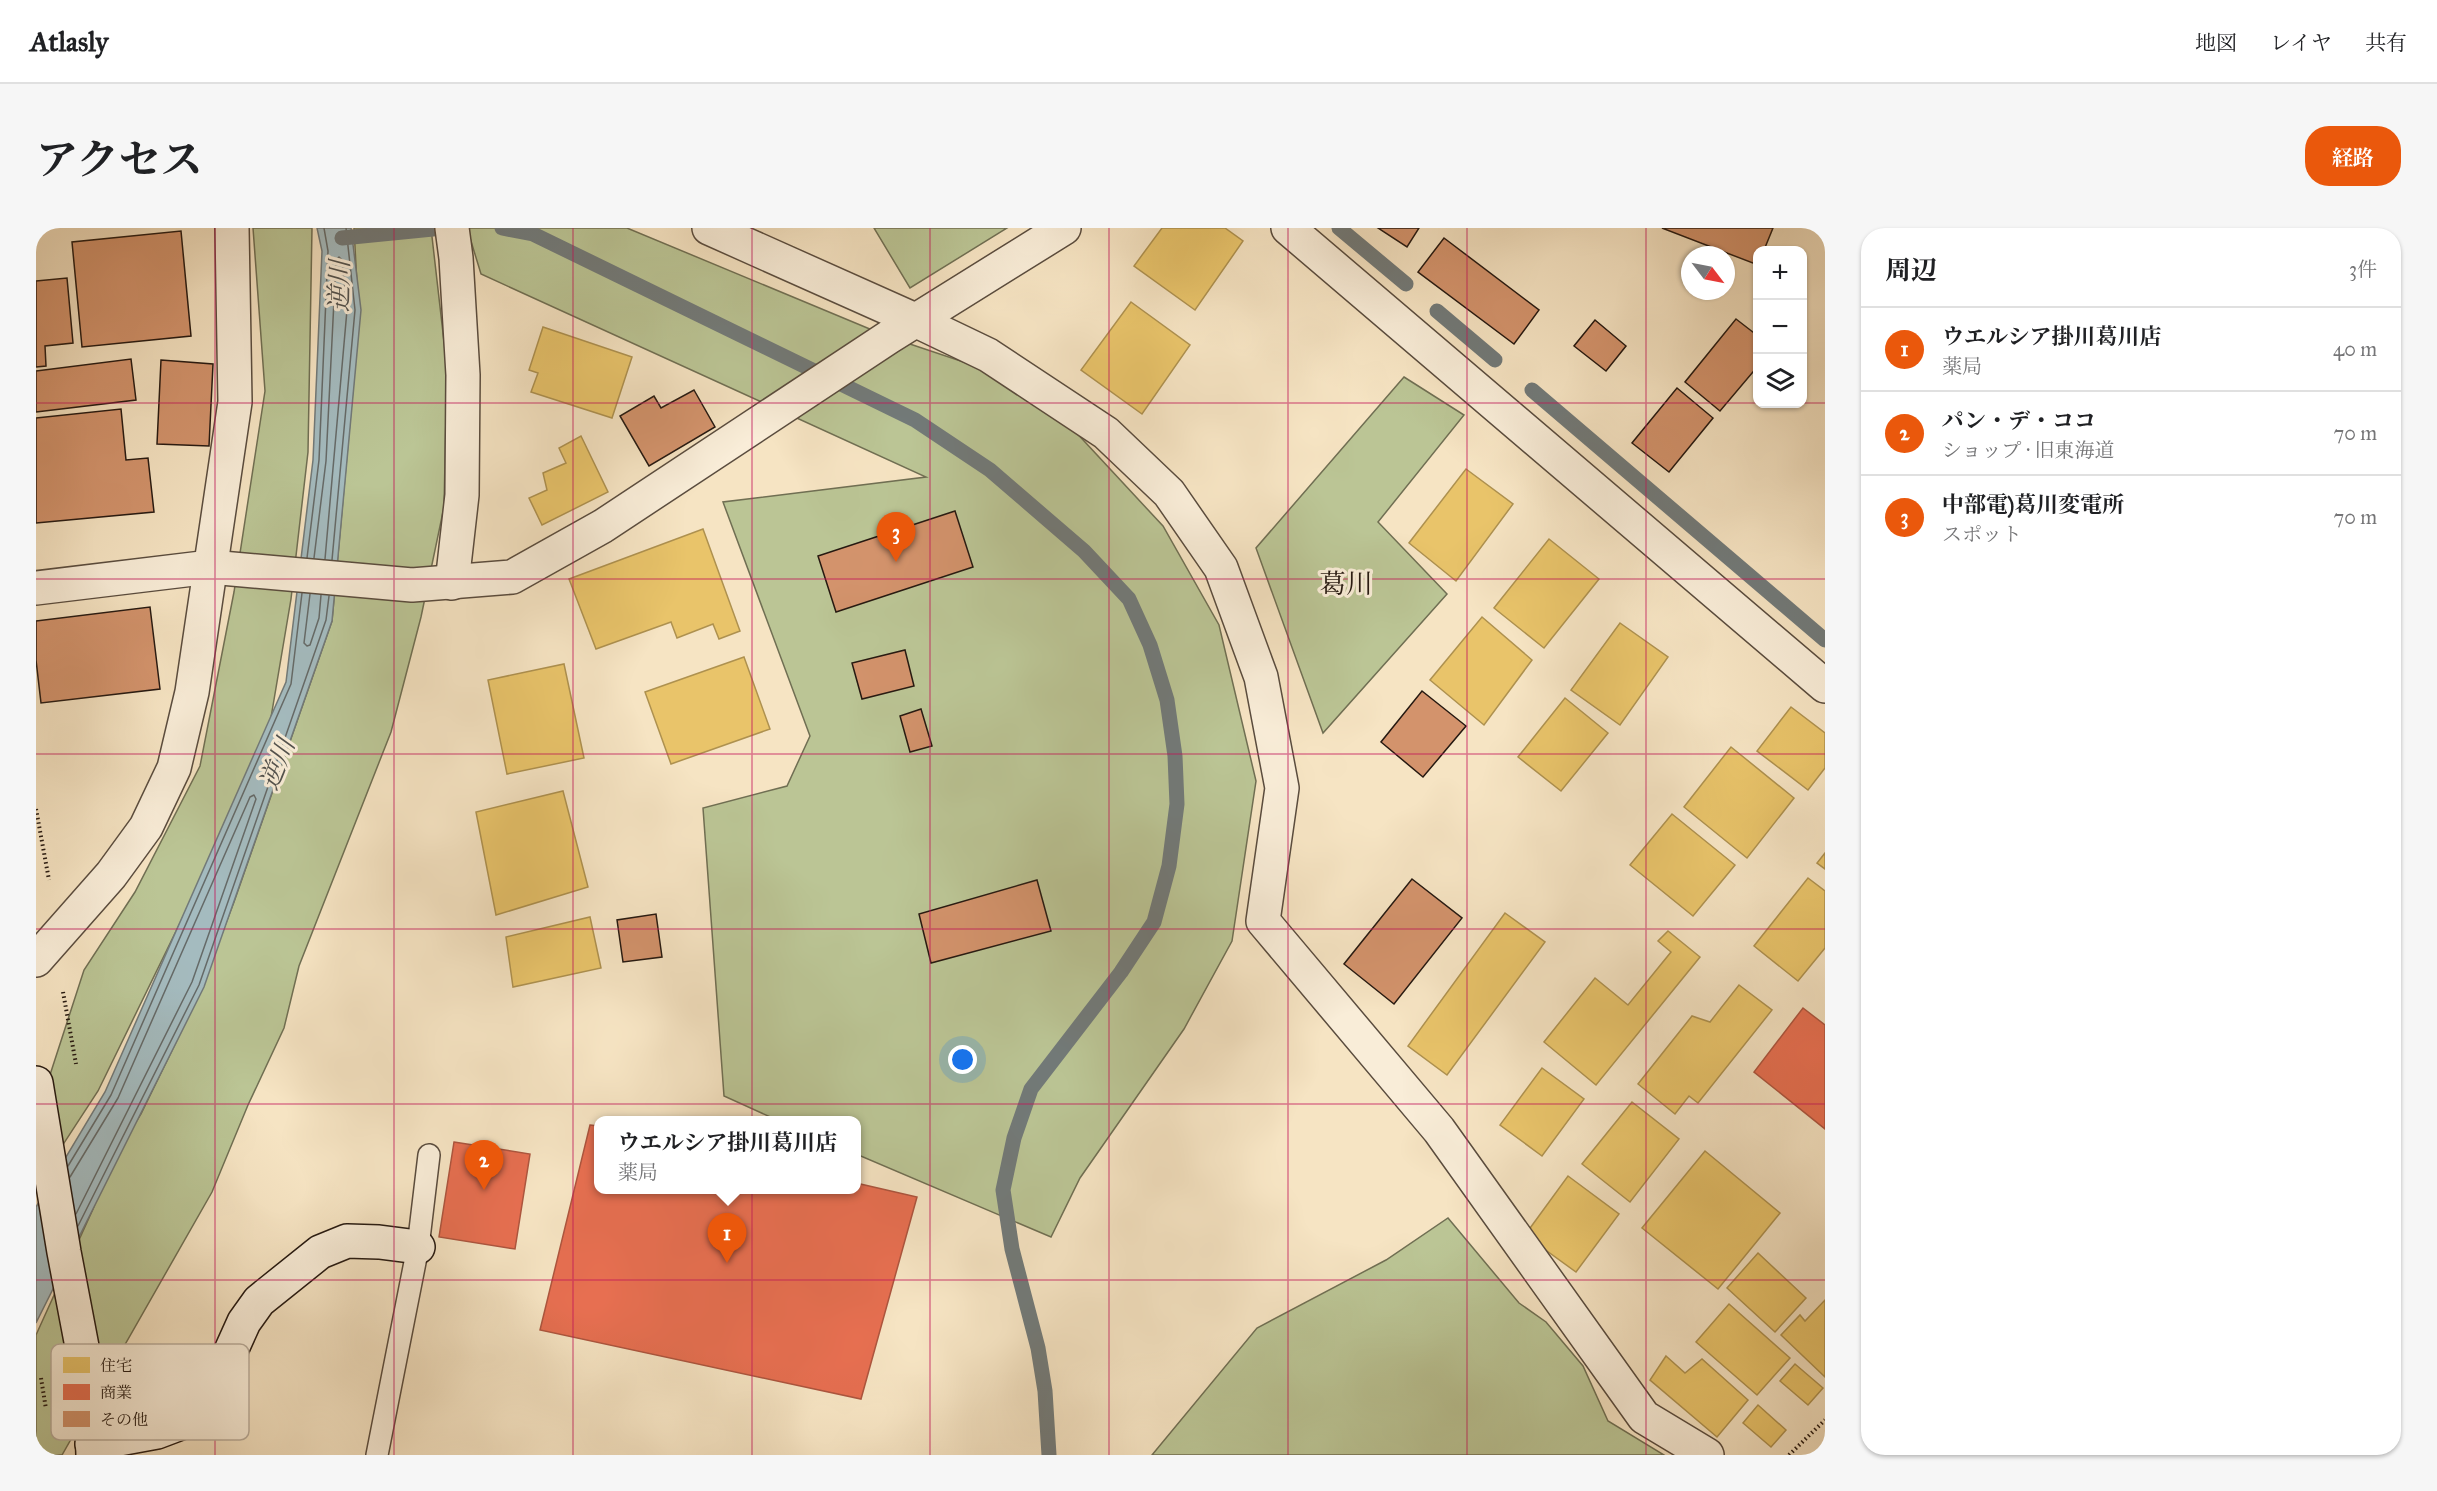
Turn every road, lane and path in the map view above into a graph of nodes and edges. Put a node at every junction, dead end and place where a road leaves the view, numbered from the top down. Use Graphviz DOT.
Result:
graph roads {
  1 [pos="232,228"];
  2 [pos="709,228"];
  3 [pos="1064,228"];
  4 [pos="1288,228"];
  5 [pos="454,243"];
  6 [pos="915,320"];
  7 [pos="224,568"];
  8 [pos="452,583"];
  9 [pos="36,588"];
  10 [pos="1825,686"];
  11 [pos="36,960"];
  12 [pos="36,1083"];
  13 [pos="429,1155"];
  14 [pos="418,1247"];
  15 [pos="82,1344"];
  16 [pos="235,1344"];
  17 [pos="1825,1420"];
  18 [pos="127,1440"];
  19 [pos="92,1449"];
  20 [pos="376,1455"];
  21 [pos="1707,1455"];
  22 [pos="1789,1455"];
  1 -- 7 [label="street"];
  2 -- 6 [label="street"];
  3 -- 6 [label="street"];
  4 -- 10 [label="street"];
  5 -- 8 [label="street"];
  6 -- 8 [label="street"];
  6 -- 21 [label="street"];
  7 -- 8 [label="street"];
  7 -- 9 [label="street"];
  7 -- 11 [label="street"];
  12 -- 15 [label="street"];
  13 -- 14 [label="lane"];
  14 -- 16 [label="street"];
  14 -- 20 [label="lane"];
  17 -- 22 [label="path"];
  18 -- 19 [label="street"];
}
